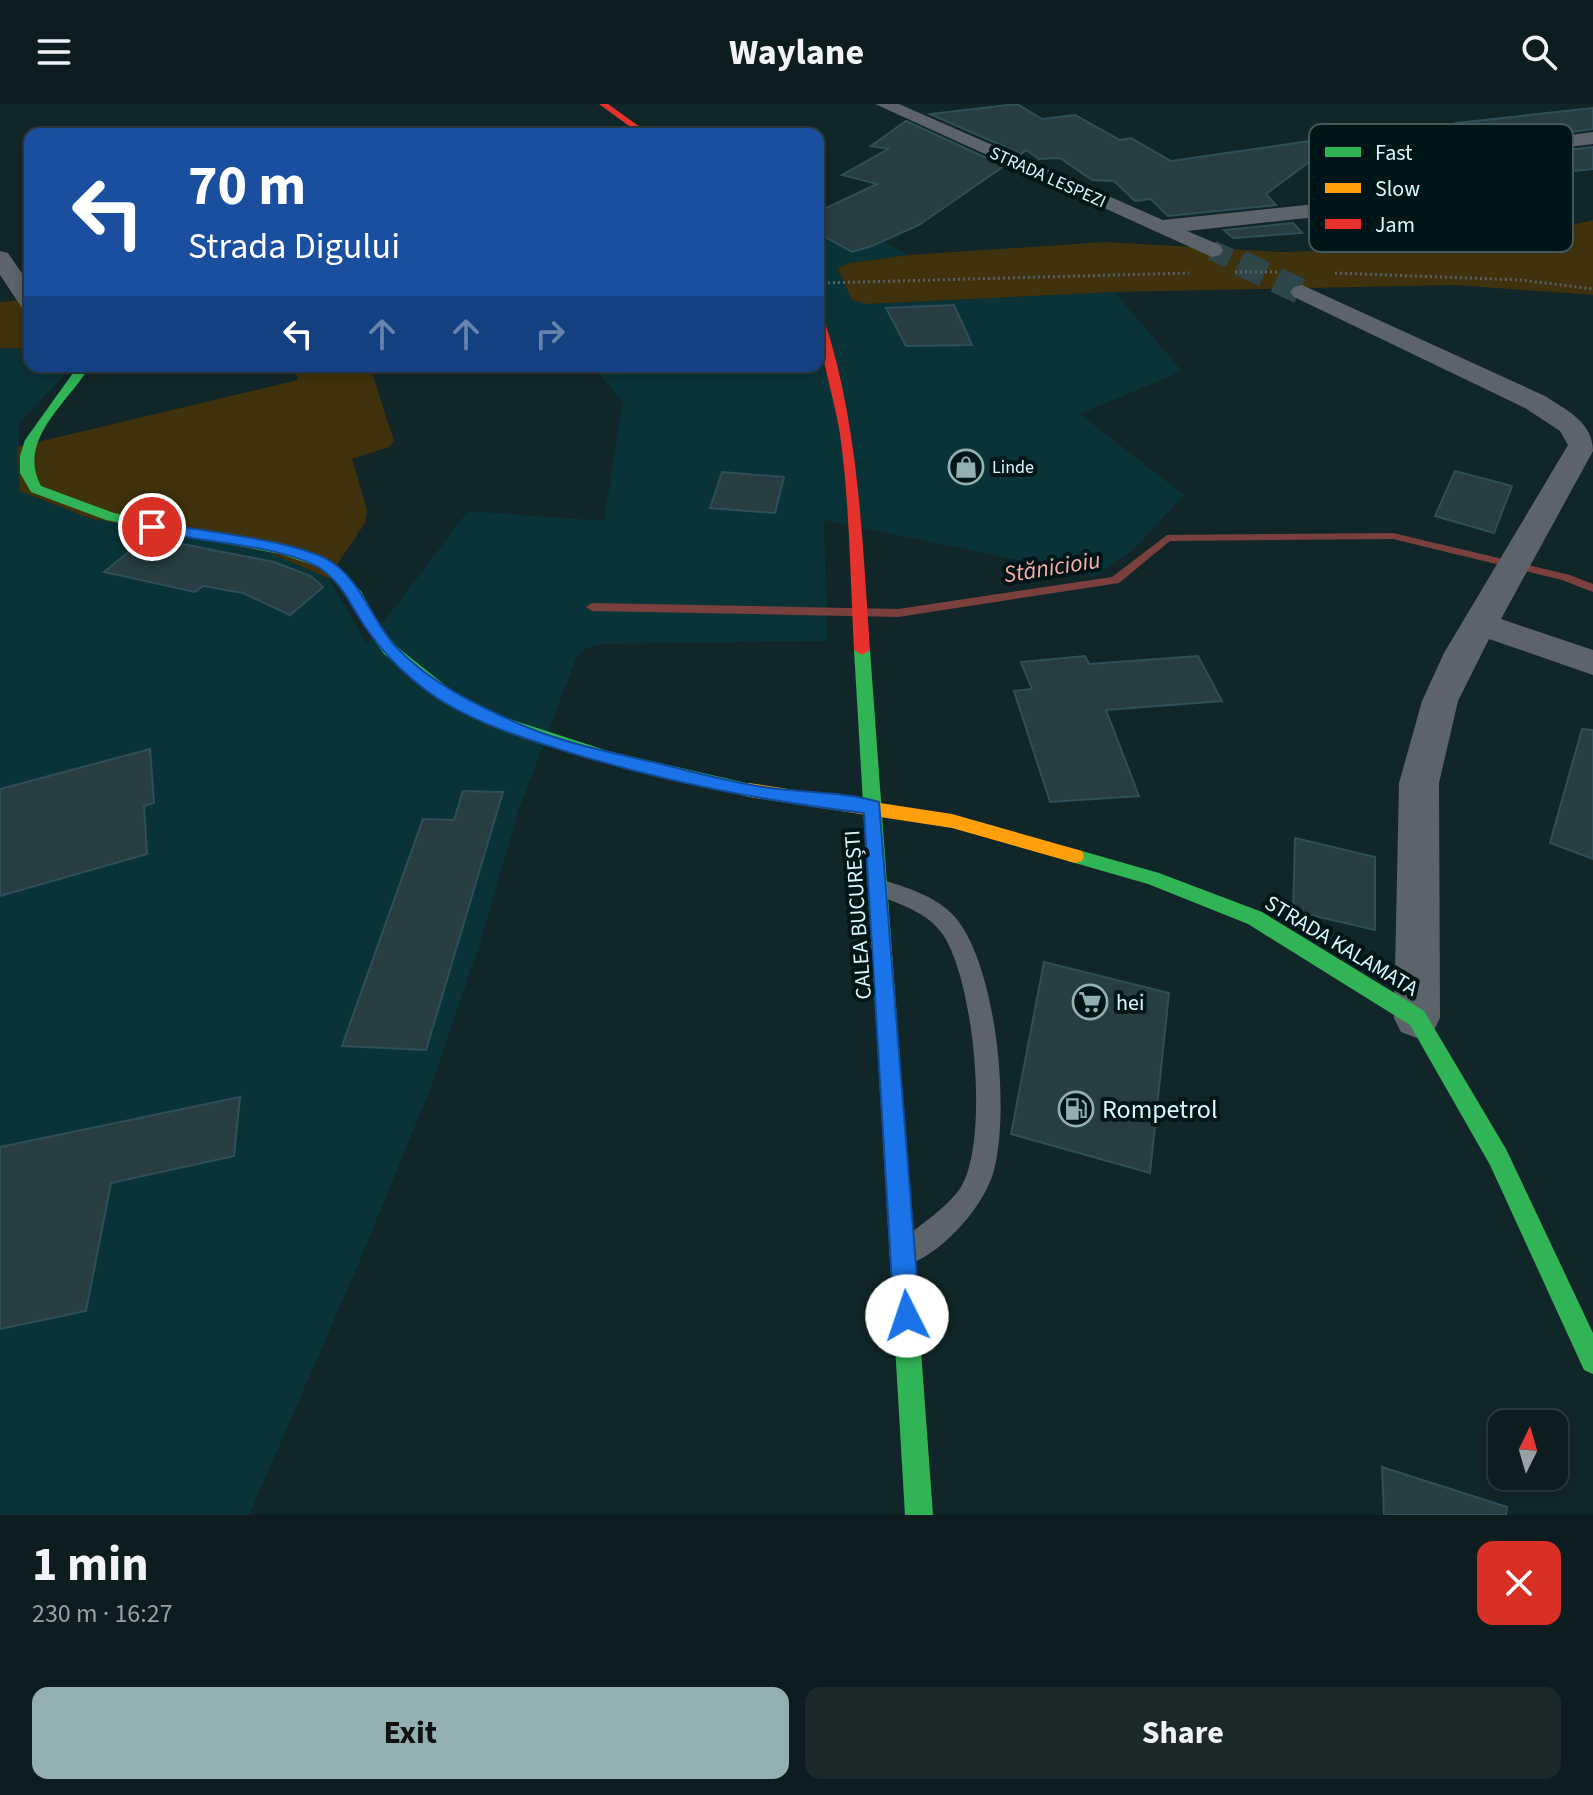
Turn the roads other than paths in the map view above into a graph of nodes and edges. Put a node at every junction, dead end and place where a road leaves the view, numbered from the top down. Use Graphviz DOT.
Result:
graph roads {
  1 [pos="603,104"];
  2 [pos="884,104"];
  3 [pos="637,128"];
  4 [pos="1593,138"];
  5 [pos="1573,140"];
  6 [pos="1309,212"];
  7 [pos="1162,227"];
  8 [pos="1212,250"];
  9 [pos="0,258"];
  10 [pos="1302,292"];
  11 [pos="24,294"];
  12 [pos="824,334"];
  13 [pos="81,372"];
  14 [pos="1582,423"];
  15 [pos="1481,624"];
  16 [pos="1593,663"];
  17 [pos="873,807"];
  18 [pos="880,887"];
  19 [pos="1417,1018"];
  20 [pos="903,1259"];
  21 [pos="1593,1361"];
  22 [pos="919,1515"];
  1 -- 3 [label="main road"];
  2 -- 7 [label="street, STRADA LESPEZI"];
  4 -- 5 [label="street"];
  6 -- 7 [label="street"];
  7 -- 8 [label="street, STRADA LESPEZI"];
  9 -- 11 [label="street"];
  10 -- 14 [label="street"];
  12 -- 17 [label="main road, CALEA BUCUREȘTI"];
  13 -- 17 [label="main road, STRADA KALAMATA"];
  14 -- 15 [label="street"];
  15 -- 16 [label="street"];
  15 -- 19 [label="street"];
  17 -- 18 [label="main road, CALEA BUCUREȘTI"];
  17 -- 19 [label="main road, STRADA KALAMATA"];
  18 -- 20 [label="main road, CALEA BUCUREȘTI"];
  18 -- 20 [label="lane"];
  19 -- 21 [label="main road, STRADA KALAMATA"];
  20 -- 22 [label="main road, CALEA BUCUREȘTI"];
}
